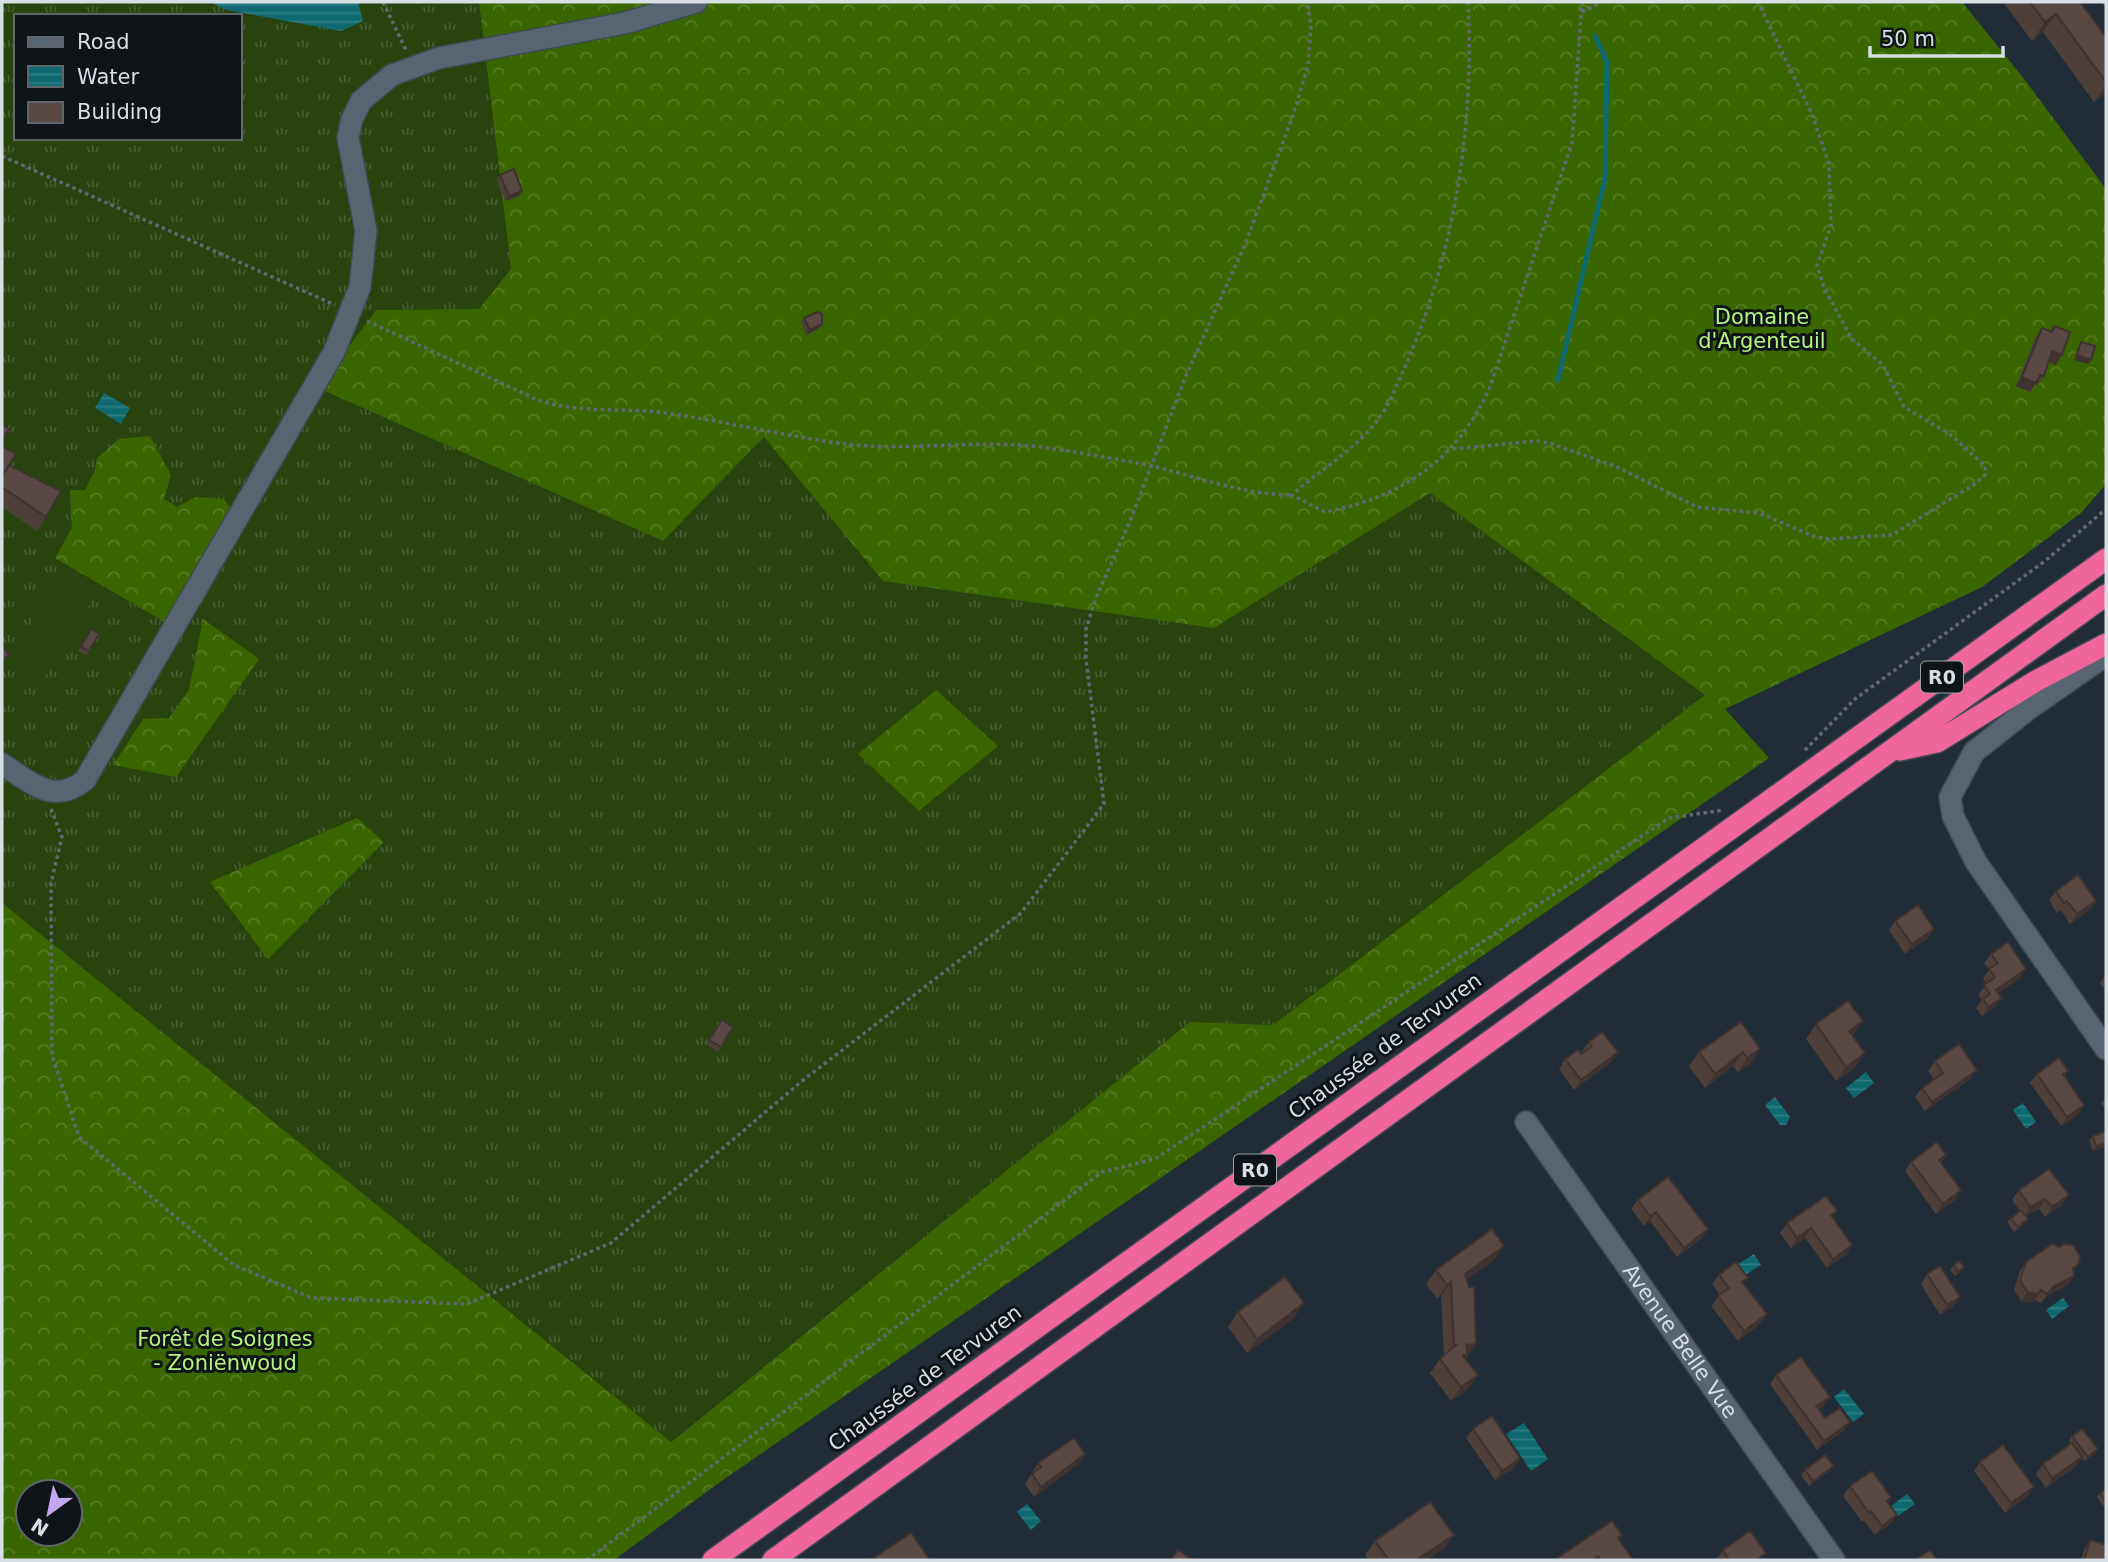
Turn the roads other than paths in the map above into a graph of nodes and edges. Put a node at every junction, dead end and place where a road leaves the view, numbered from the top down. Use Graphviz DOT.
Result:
graph roads {
  1 [pos="696,2"];
  2 [pos="2106,544"];
  3 [pos="2106,559"];
  4 [pos="2087,574"];
  5 [pos="2106,595"];
  6 [pos="2106,644"];
  7 [pos="2106,655"];
  8 [pos="1891,752"];
  9 [pos="2,764"];
  10 [pos="2106,1049"];
  11 [pos="1526,1122"];
  12 [pos="713,1560"];
  13 [pos="773,1560"];
  14 [pos="1833,1560"];
  1 -- 9 [label="street"];
  2 -- 4 [label="highway"];
  3 -- 4 [label="highway, R0"];
  4 -- 12 [label="highway, Chaussée de Tervuren / R0"];
  5 -- 8 [label="highway, R0"];
  6 -- 8 [label="highway"];
  7 -- 10 [label="street"];
  8 -- 13 [label="highway, R0"];
  11 -- 14 [label="street, Avenue Belle Vue"];
}
